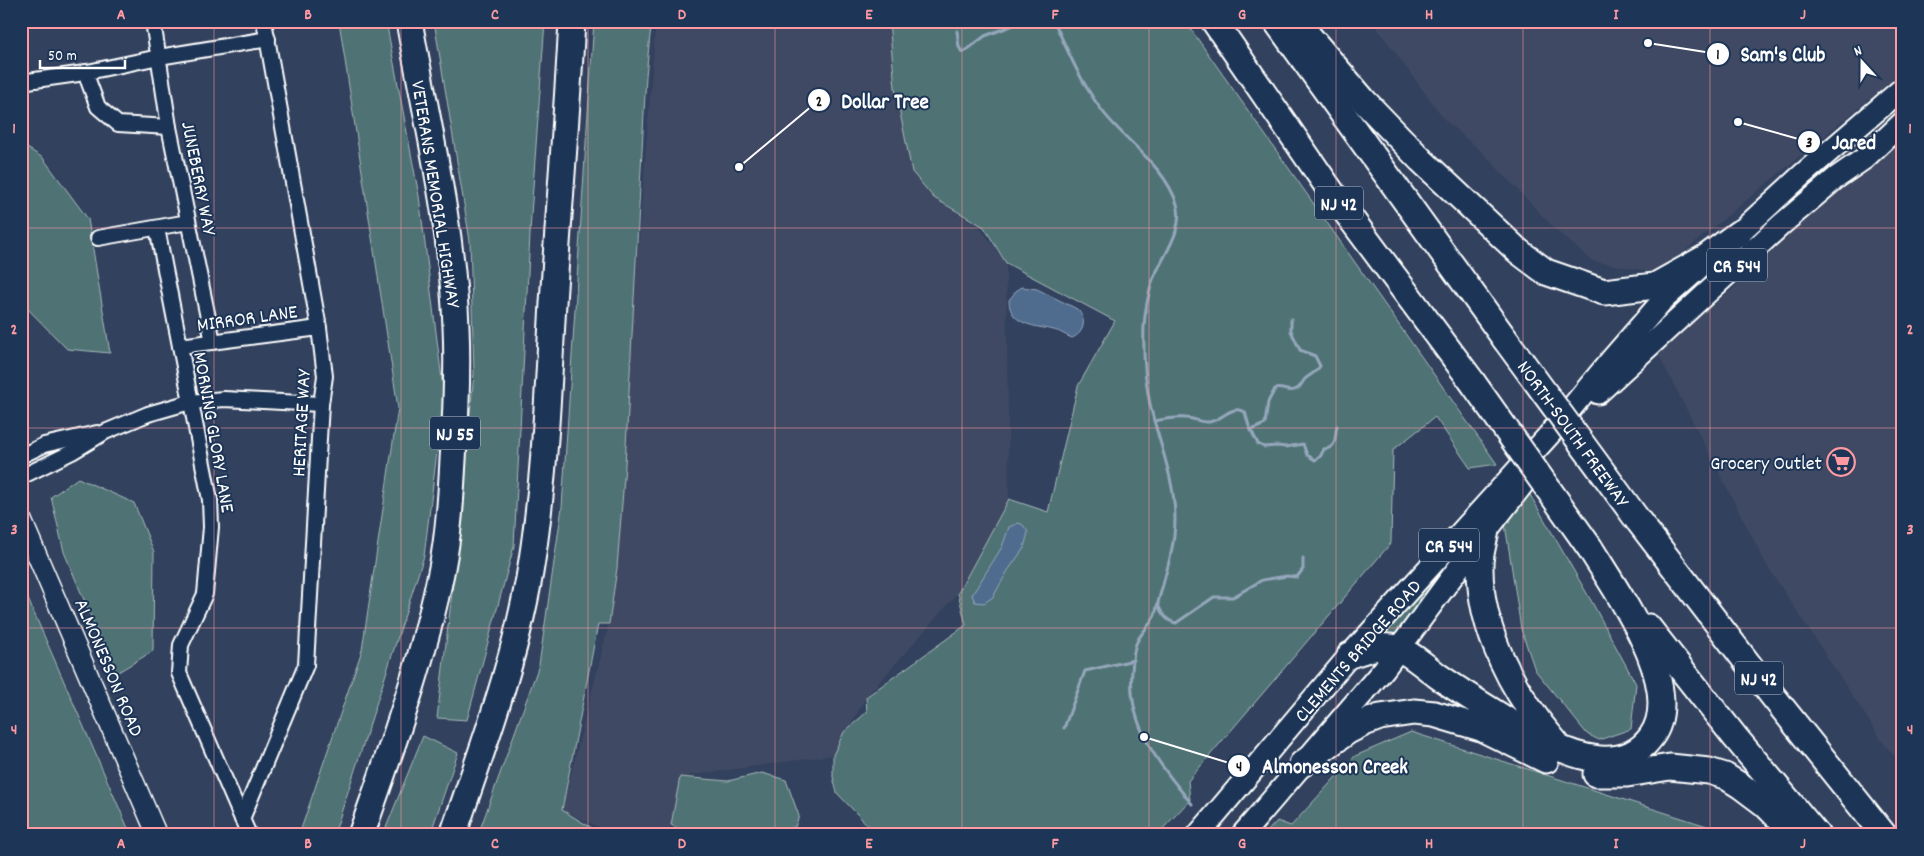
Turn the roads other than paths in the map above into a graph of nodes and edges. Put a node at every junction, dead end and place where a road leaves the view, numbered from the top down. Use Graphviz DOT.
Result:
graph roads {
  1 [pos="153,21"];
  2 [pos="264,21"];
  3 [pos="409,21"];
  4 [pos="572,21"];
  5 [pos="1214,21"];
  6 [pos="1276,21"];
  7 [pos="1296,21"];
  8 [pos="268,39"];
  9 [pos="159,57"];
  10 [pos="85,72"];
  11 [pos="21,79"];
  12 [pos="1903,88"];
  13 [pos="1903,122"];
  14 [pos="168,127"];
  15 [pos="188,222"];
  16 [pos="157,228"];
  17 [pos="1739,233"];
  18 [pos="98,238"];
  19 [pos="319,328"];
  20 [pos="213,342"];
  21 [pos="180,346"];
  22 [pos="190,402"];
  23 [pos="321,404"];
  24 [pos="105,432"];
  25 [pos="21,456"];
  26 [pos="21,477"];
  27 [pos="21,518"];
  28 [pos="1486,530"];
  29 [pos="1590,548"];
  30 [pos="1399,648"];
  31 [pos="1350,655"];
  32 [pos="1278,742"];
  33 [pos="1560,748"];
  34 [pos="1302,764"];
  35 [pos="242,819"];
  36 [pos="158,835"];
  37 [pos="249,835"];
  38 [pos="361,835"];
  39 [pos="453,835"];
  40 [pos="1198,835"];
  41 [pos="1216,835"];
  42 [pos="1242,835"];
  43 [pos="1796,835"];
  44 [pos="1817,835"];
  45 [pos="1884,835"];
  1 -- 9 [label="street, JUNEBERRY WAY"];
  2 -- 8 [label="street, HERITAGE WAY"];
  3 -- 38 [label="highway, VETERANS MEMORIAL HIGHWAY / NJ 55"];
  4 -- 39 [label="highway"];
  5 -- 29 [label="highway, NJ 42, bridge"];
  6 -- 45 [label="highway, NORTH-SOUTH FREEWAY / NJ 42, bridge"];
  7 -- 17 [label="highway"];
  8 -- 9 [label="street"];
  8 -- 19 [label="street, HERITAGE WAY"];
  9 -- 10 [label="street"];
  9 -- 14 [label="street, JUNEBERRY WAY"];
  10 -- 11 [label="street"];
  10 -- 14 [label="street"];
  12 -- 17 [label="main road, CLEMENTS BRIDGE ROAD / CR 544"];
  13 -- 28 [label="main road, CLEMENTS BRIDGE ROAD / CR 544"];
  14 -- 15 [label="street, JUNEBERRY WAY"];
  15 -- 16 [label="street"];
  15 -- 20 [label="street, JUNEBERRY WAY"];
  16 -- 18 [label="street"];
  16 -- 21 [label="street, MORNING GLORY LANE"];
  17 -- 31 [label="main road, CLEMENTS BRIDGE ROAD / CR 544"];
  19 -- 20 [label="street, MIRROR LANE"];
  19 -- 23 [label="street, HERITAGE WAY"];
  20 -- 21 [label="street, MIRROR LANE"];
  21 -- 22 [label="street, MORNING GLORY LANE"];
  22 -- 23 [label="street"];
  22 -- 24 [label="street"];
  22 -- 35 [label="street, MORNING GLORY LANE"];
  23 -- 35 [label="street, HERITAGE WAY"];
  24 -- 25 [label="street"];
  24 -- 26 [label="street"];
  27 -- 36 [label="main road, ALMONESSON ROAD"];
  28 -- 30 [label="main road, CLEMENTS BRIDGE ROAD / CR 544"];
  28 -- 33 [label="highway"];
  29 -- 33 [label="highway"];
  29 -- 44 [label="highway, NJ 42"];
  30 -- 31 [label="highway"];
  30 -- 33 [label="highway"];
  30 -- 34 [label="main road, CLEMENTS BRIDGE ROAD / CR 544"];
  31 -- 32 [label="main road, CLEMENTS BRIDGE ROAD / CR 544"];
  32 -- 40 [label="main road, CLEMENTS BRIDGE ROAD / CR 544"];
  32 -- 41 [label="main road"];
  34 -- 42 [label="main road, CLEMENTS BRIDGE ROAD / CR 544"];
  34 -- 43 [label="highway"];
  35 -- 37 [label="street, MORNING GLORY LANE"];
}
